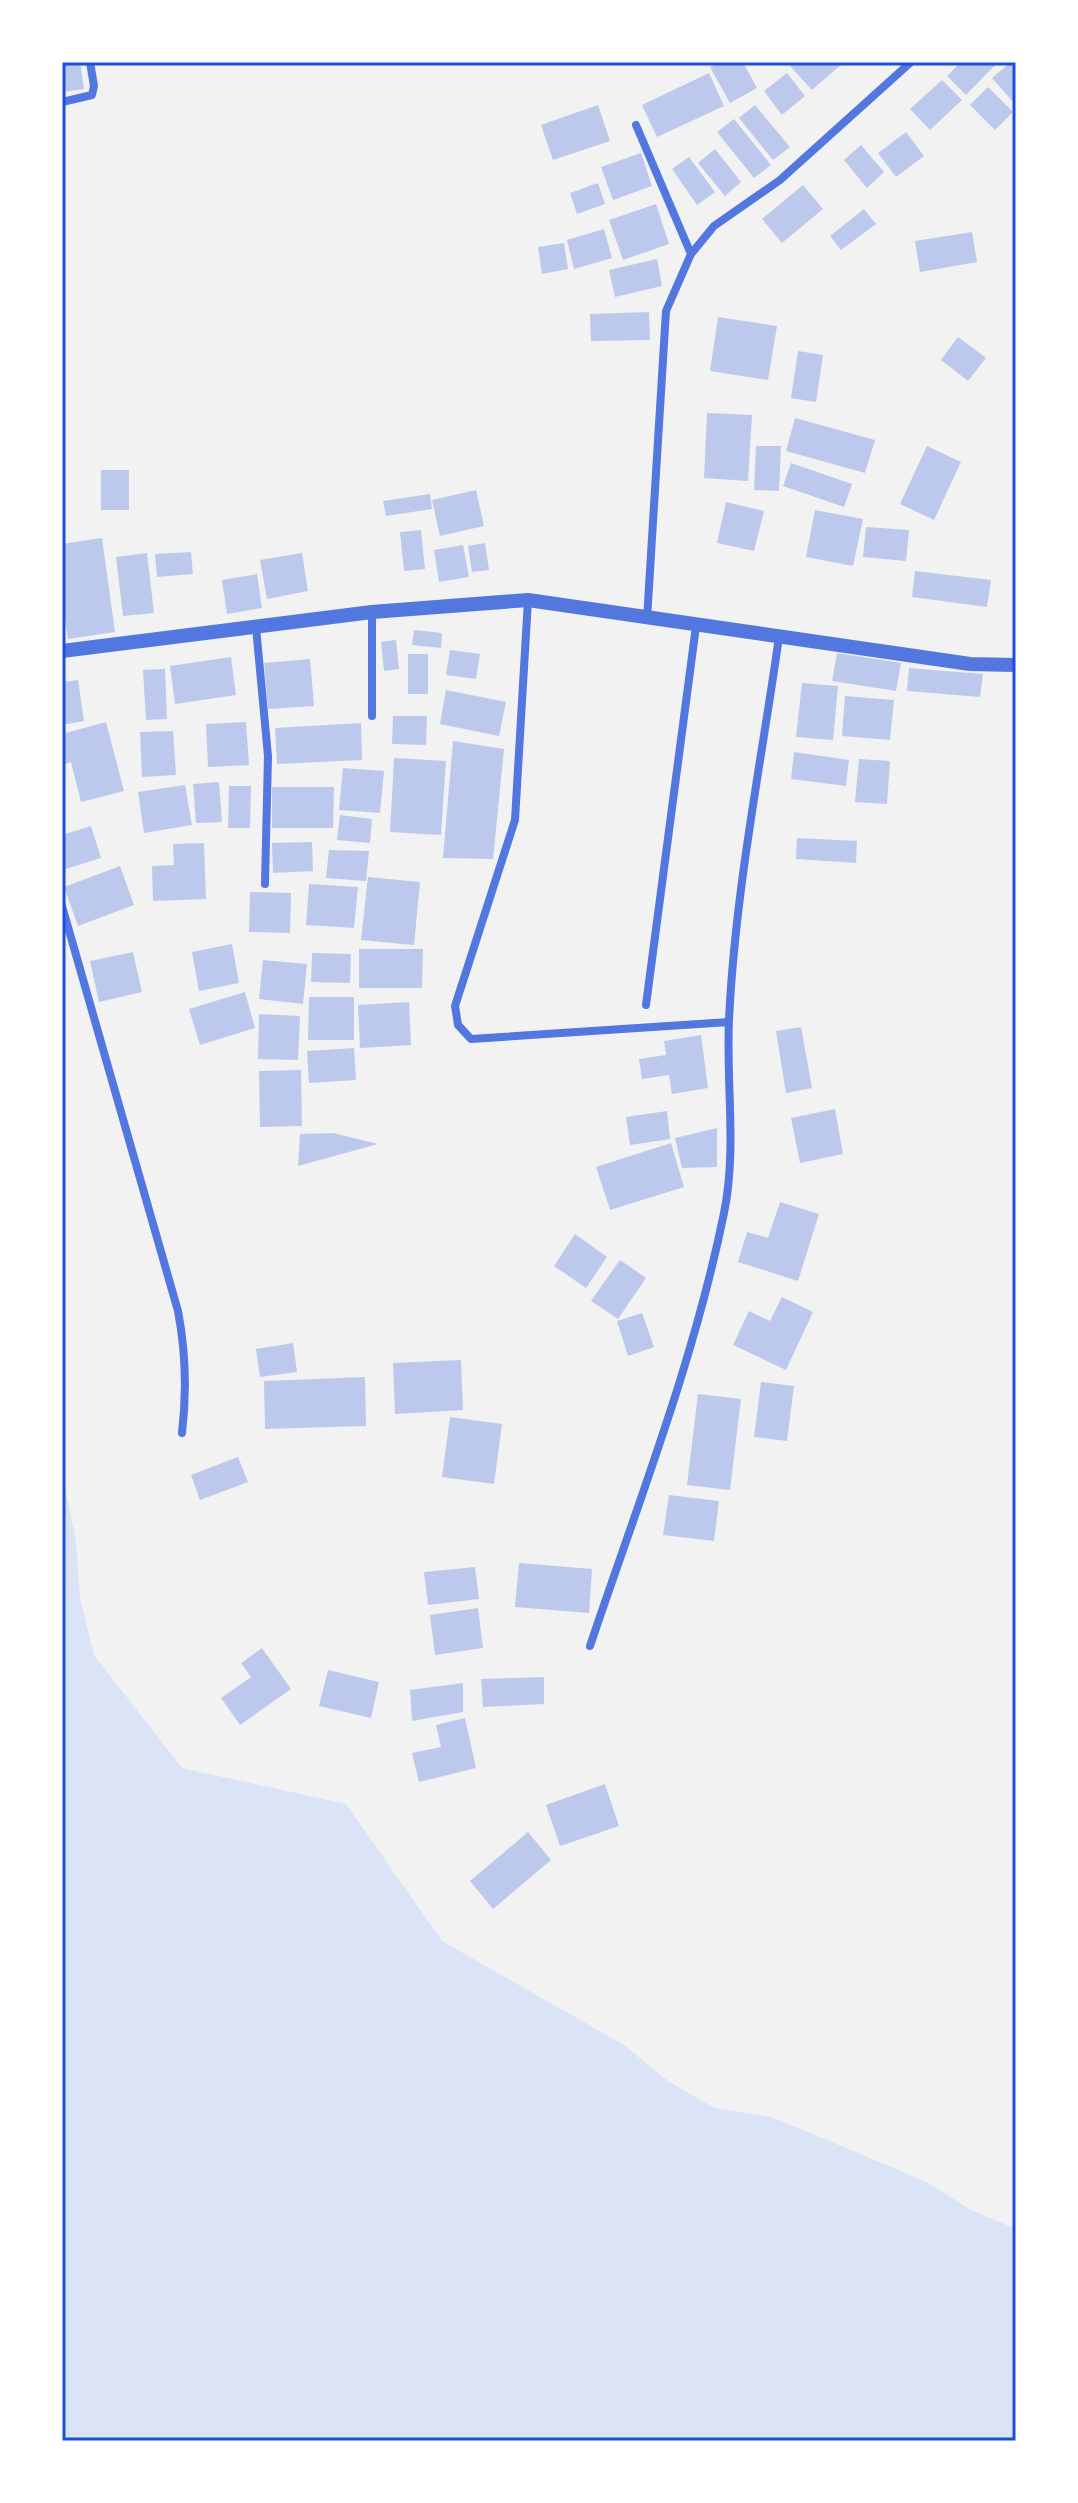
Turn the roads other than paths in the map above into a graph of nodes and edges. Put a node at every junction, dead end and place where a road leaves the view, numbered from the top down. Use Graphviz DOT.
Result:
graph roads {
  1 [pos="90,62"];
  2 [pos="911,62"];
  3 [pos="62,102"];
  4 [pos="636,125"];
  5 [pos="691,254"];
  6 [pos="528,600"];
  7 [pos="372,612"];
  8 [pos="647,620"];
  9 [pos="696,626"];
  10 [pos="256,627"];
  11 [pos="779,637"];
  12 [pos="62,651"];
  13 [pos="1016,665"];
  14 [pos="372,716"];
  15 [pos="265,884"];
  16 [pos="62,906"];
  17 [pos="646,1005"];
  18 [pos="729,1022"];
  19 [pos="182,1433"];
  20 [pos="590,1646"];
  1 -- 3 [label="street"];
  2 -- 5 [label="street"];
  4 -- 5 [label="street"];
  5 -- 8 [label="street"];
  6 -- 7 [label="street"];
  6 -- 8 [label="street"];
  6 -- 18 [label="street"];
  7 -- 10 [label="street"];
  7 -- 14 [label="street"];
  8 -- 9 [label="street"];
  9 -- 11 [label="street"];
  9 -- 17 [label="street"];
  10 -- 12 [label="street"];
  10 -- 15 [label="street"];
  11 -- 13 [label="street"];
  11 -- 18 [label="street"];
  16 -- 19 [label="street"];
  18 -- 20 [label="street"];
}
